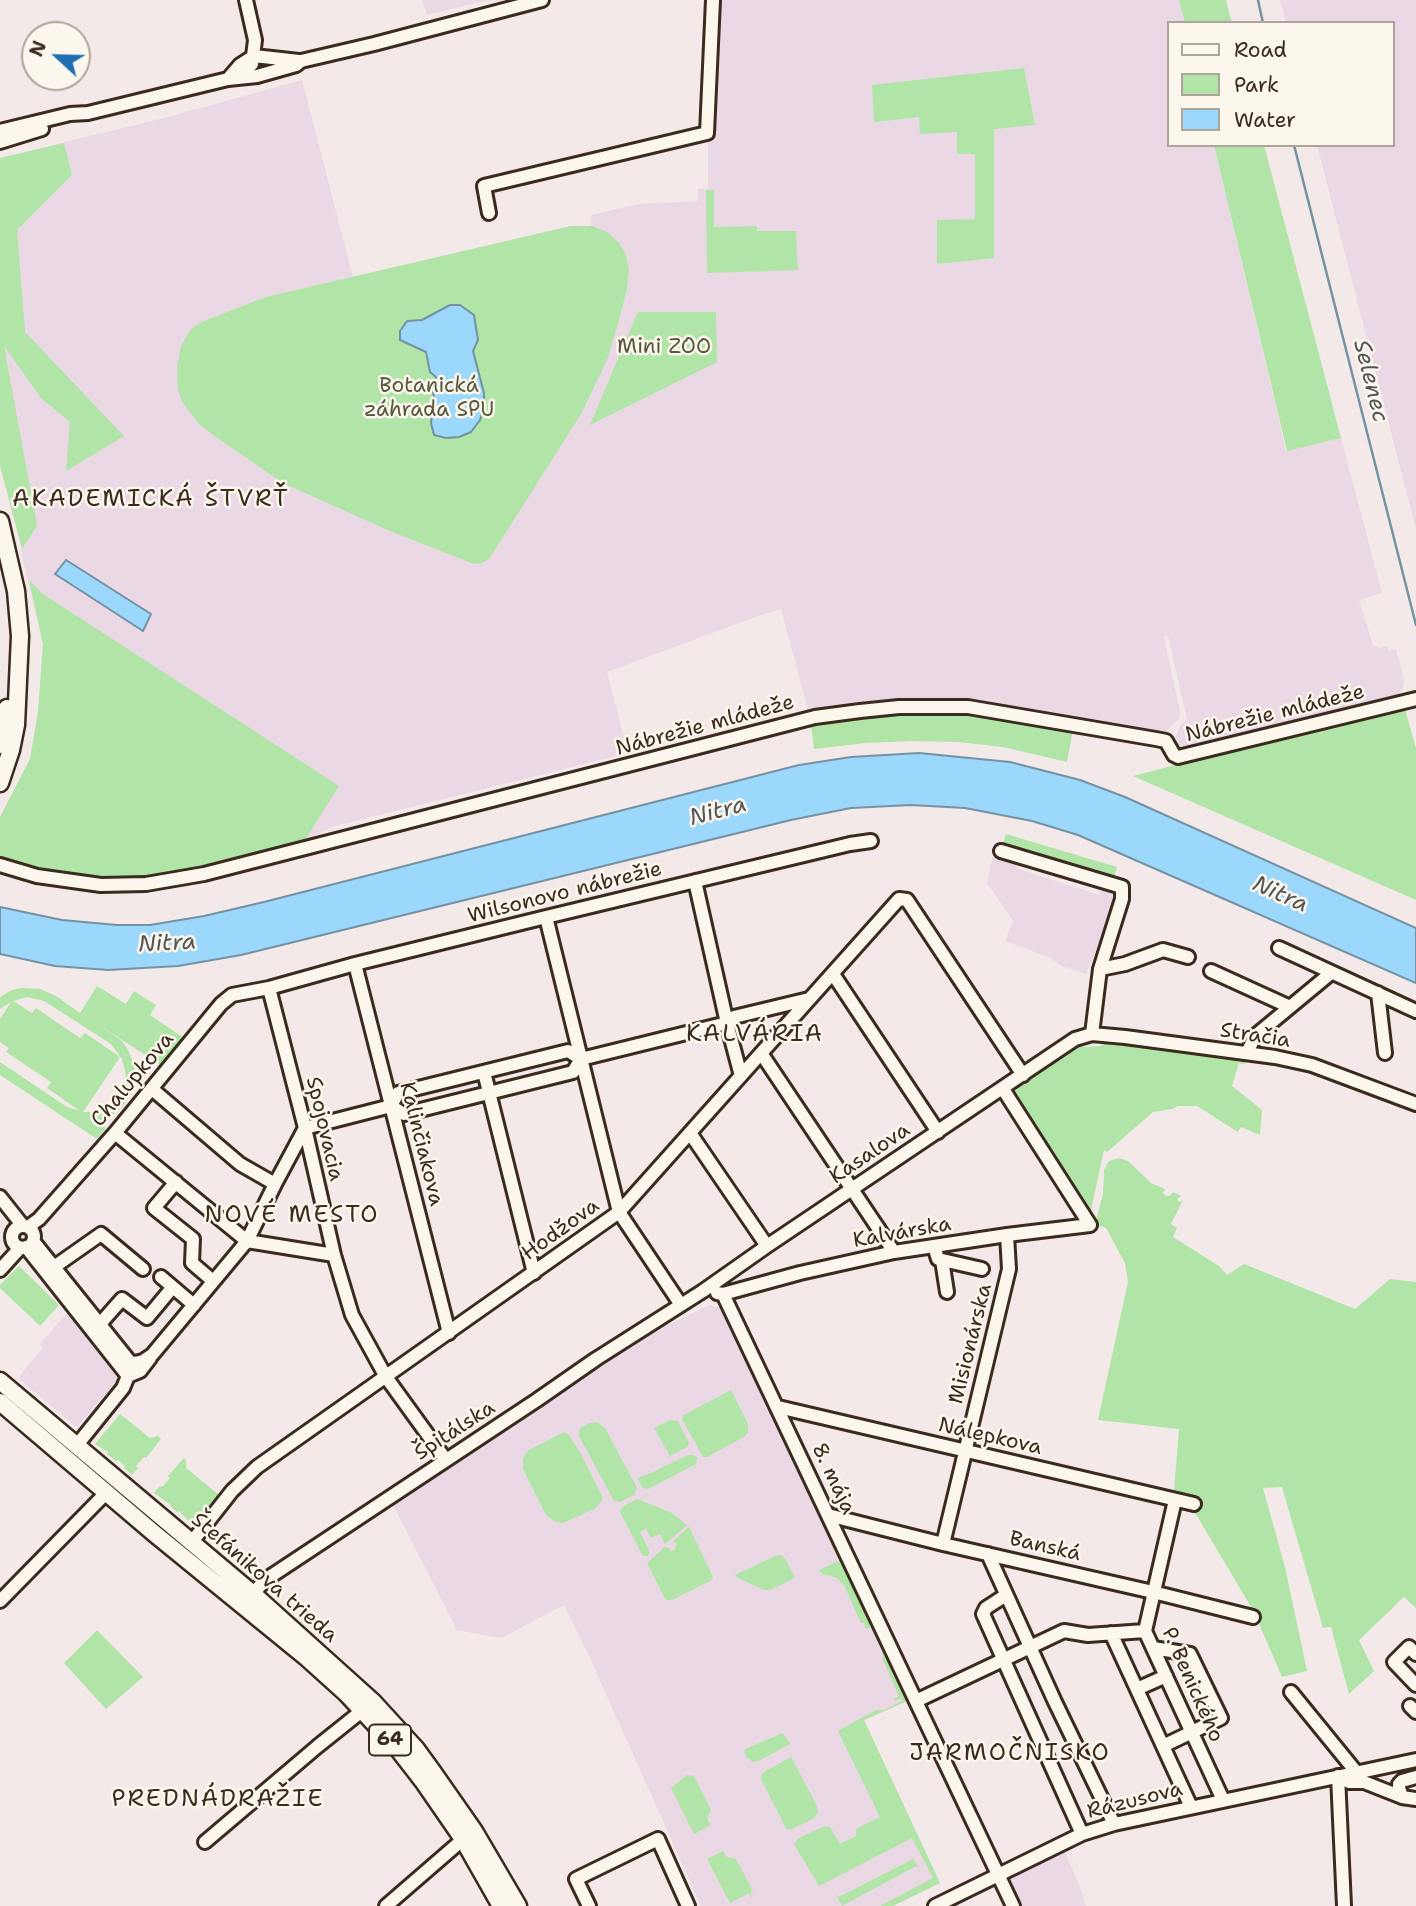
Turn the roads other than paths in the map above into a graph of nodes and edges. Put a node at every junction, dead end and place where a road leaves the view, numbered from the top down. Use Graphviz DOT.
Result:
graph roads {
  1 [pos="246,0"];
  2 [pos="542,0"];
  3 [pos="713,0"];
  4 [pos="255,40"];
  5 [pos="254,56"];
  6 [pos="273,58"];
  7 [pos="301,61"];
  8 [pos="271,72"];
  9 [pos="242,76"];
  10 [pos="228,79"];
  11 [pos="88,113"];
  12 [pos="0,131"];
  13 [pos="0,142"];
  14 [pos="489,214"];
  15 [pos="0,521"];
  16 [pos="0,559"];
  17 [pos="1416,699"];
  18 [pos="0,745"];
  19 [pos="0,783"];
  20 [pos="871,841"];
  21 [pos="1001,851"];
  22 [pos="0,865"];
  23 [pos="695,881"];
  24 [pos="546,916"];
  25 [pos="1279,947"];
  26 [pos="1188,957"];
  27 [pos="355,964"];
  28 [pos="1100,970"];
  29 [pos="1211,971"];
  30 [pos="1331,972"];
  31 [pos="833,974"];
  32 [pos="269,988"];
  33 [pos="1378,993"];
  34 [pos="810,999"];
  35 [pos="1290,1007"];
  36 [pos="1416,1011"];
  37 [pos="727,1023"];
  38 [pos="1087,1036"];
  39 [pos="761,1053"];
  40 [pos="1247,1053"];
  41 [pos="1385,1053"];
  42 [pos="581,1059"];
  43 [pos="484,1072"];
  44 [pos="1023,1075"];
  45 [pos="741,1076"];
  46 [pos="152,1089"];
  47 [pos="1003,1089"];
  48 [pos="490,1093"];
  49 [pos="1416,1104"];
  50 [pos="391,1106"];
  51 [pos="305,1128"];
  52 [pos="938,1132"];
  53 [pos="115,1133"];
  54 [pos="690,1133"];
  55 [pos="176,1182"];
  56 [pos="275,1184"];
  57 [pos="852,1189"];
  58 [pos="0,1197"];
  59 [pos="0,1210"];
  60 [pos="619,1212"];
  61 [pos="1007,1235"];
  62 [pos="24,1237"];
  63 [pos="247,1241"];
  64 [pos="767,1246"];
  65 [pos="934,1246"];
  66 [pos="894,1252"];
  67 [pos="334,1255"];
  68 [pos="942,1260"];
  69 [pos="3,1267"];
  70 [pos="54,1267"];
  71 [pos="143,1269"];
  72 [pos="982,1269"];
  73 [pos="534,1273"];
  74 [pos="161,1277"];
  75 [pos="212,1281"];
  76 [pos="172,1288"];
  77 [pos="702,1291"];
  78 [pos="947,1292"];
  79 [pos="723,1294"];
  80 [pos="194,1305"];
  81 [pos="681,1305"];
  82 [pos="99,1325"];
  83 [pos="449,1333"];
  84 [pos="152,1355"];
  85 [pos="130,1362"];
  86 [pos="128,1376"];
  87 [pos="386,1377"];
  88 [pos="0,1381"];
  89 [pos="0,1402"];
  90 [pos="778,1407"];
  91 [pos="71,1451"];
  92 [pos="965,1451"];
  93 [pos="446,1460"];
  94 [pos="112,1487"];
  95 [pos="1175,1500"];
  96 [pos="1194,1504"];
  97 [pos="828,1515"];
  98 [pos="191,1543"];
  99 [pos="943,1544"];
  100 [pos="988,1554"];
  101 [pos="1153,1592"];
  102 [pos="1006,1595"];
  103 [pos="248,1600"];
  104 [pos="0,1601"];
  105 [pos="1253,1616"];
  106 [pos="1144,1631"];
  107 [pos="1111,1633"];
  108 [pos="1030,1648"];
  109 [pos="1153,1648"];
  110 [pos="1416,1654"];
  111 [pos="1004,1660"];
  112 [pos="1166,1676"];
  113 [pos="1416,1685"];
  114 [pos="1137,1689"];
  115 [pos="1292,1692"];
  116 [pos="916,1701"];
  117 [pos="368,1706"];
  118 [pos="1192,1732"];
  119 [pos="1163,1745"];
  120 [pos="1416,1760"];
  121 [pos="1357,1773"];
  122 [pos="1338,1776"];
  123 [pos="1416,1777"];
  124 [pos="1402,1797"];
  125 [pos="1416,1799"];
  126 [pos="1223,1800"];
  127 [pos="1191,1807"];
  128 [pos="1114,1824"];
  129 [pos="1082,1834"];
  130 [pos="469,1835"];
  131 [pos="205,1842"];
  132 [pos="998,1875"];
  133 [pos="386,1906"];
  134 [pos="501,1906"];
  135 [pos="518,1906"];
  136 [pos="589,1906"];
  137 [pos="688,1906"];
  138 [pos="934,1906"];
  139 [pos="1013,1906"];
  140 [pos="1341,1906"];
  1 -- 4 [label="street"];
  2 -- 7 [label="street"];
  3 -- 14 [label="street"];
  4 -- 5 [label="street"];
  4 -- 6 [label="street"];
  5 -- 6 [label="street"];
  5 -- 8 [label="street"];
  5 -- 9 [label="street"];
  5 -- 10 [label="street"];
  6 -- 7 [label="street"];
  7 -- 8 [label="street"];
  8 -- 9 [label="street"];
  9 -- 10 [label="street"];
  10 -- 11 [label="street"];
  11 -- 12 [label="street"];
  11 -- 13 [label="street"];
  15 -- 19 [label="main road"];
  16 -- 18 [label="main road"];
  17 -- 22 [label="street, Nábrežie mládeže"];
  20 -- 23 [label="street, Wilsonovo nábrežie"];
  21 -- 28 [label="street"];
  23 -- 24 [label="street, Wilsonovo nábrežie"];
  23 -- 37 [label="street"];
  24 -- 27 [label="street, Wilsonovo nábrežie"];
  24 -- 42 [label="street"];
  25 -- 30 [label="street"];
  26 -- 28 [label="street"];
  27 -- 32 [label="street, Wilsonovo nábrežie"];
  27 -- 50 [label="street, Kalinčiakova"];
  28 -- 38 [label="street"];
  29 -- 35 [label="street"];
  30 -- 33 [label="street"];
  30 -- 35 [label="street"];
  31 -- 34 [label="street, Hodžova"];
  31 -- 44 [label="street, Hodžova"];
  31 -- 52 [label="street"];
  32 -- 46 [label="street, Chalupkova"];
  32 -- 51 [label="street, Spojovacia"];
  33 -- 36 [label="street"];
  33 -- 41 [label="street"];
  34 -- 37 [label="street"];
  34 -- 39 [label="street, Hodžova"];
  35 -- 40 [label="street"];
  37 -- 42 [label="street"];
  37 -- 45 [label="street"];
  38 -- 40 [label="street, Stračia"];
  38 -- 44 [label="street, Kasalova"];
  39 -- 45 [label="street, Hodžova"];
  39 -- 57 [label="street"];
  40 -- 49 [label="street, Stračia"];
  42 -- 43 [label="street"];
  42 -- 48 [label="street"];
  42 -- 60 [label="street"];
  43 -- 48 [label="street"];
  43 -- 50 [label="street"];
  44 -- 47 [label="street, Kasalova"];
  45 -- 54 [label="street, Hodžova"];
  46 -- 53 [label="street, Chalupkova"];
  46 -- 56 [label="street"];
  47 -- 52 [label="street, Kasalova"];
  47 -- 61 [label="street, Kalvárska"];
  48 -- 50 [label="street"];
  48 -- 73 [label="street"];
  50 -- 51 [label="street"];
  50 -- 83 [label="street, Kalinčiakova"];
  51 -- 56 [label="street"];
  51 -- 67 [label="street, Spojovacia"];
  52 -- 57 [label="street, Kasalova"];
  53 -- 55 [label="street"];
  53 -- 62 [label="street, Chalupkova"];
  54 -- 60 [label="street, Hodžova"];
  54 -- 64 [label="street"];
  55 -- 63 [label="street"];
  55 -- 75 [label="street"];
  56 -- 63 [label="street"];
  57 -- 64 [label="street, Kasalova"];
  57 -- 66 [label="street"];
  58 -- 62 [label="street"];
  59 -- 62 [label="street"];
  60 -- 73 [label="street, Hodžova"];
  60 -- 81 [label="street"];
  61 -- 65 [label="street, Kalvárska"];
  61 -- 92 [label="street, Misionárska"];
  62 -- 69 [label="street, Chalupkova"];
  62 -- 70 [label="street"];
  62 -- 86 [label="street"];
  63 -- 67 [label="street"];
  63 -- 75 [label="street"];
  64 -- 77 [label="street, Kasalova"];
  65 -- 66 [label="street, Kalvárska"];
  65 -- 68 [label="street"];
  66 -- 79 [label="street, Kalvárska"];
  67 -- 87 [label="street, Spojovacia"];
  68 -- 72 [label="street"];
  68 -- 78 [label="street"];
  70 -- 71 [label="street"];
  70 -- 82 [label="street"];
  73 -- 83 [label="street, Hodžova"];
  74 -- 76 [label="street"];
  75 -- 80 [label="street"];
  76 -- 80 [label="street"];
  76 -- 82 [label="street"];
  77 -- 79 [label="street"];
  77 -- 81 [label="street, Kasalova"];
  79 -- 90 [label="street, 8. mája"];
  80 -- 84 [label="street"];
  81 -- 93 [label="street, Špitálska"];
  82 -- 85 [label="street"];
  83 -- 87 [label="street, Hodžova"];
  84 -- 85 [label="street"];
  84 -- 86 [label="street"];
  85 -- 86 [label="street"];
  86 -- 91 [label="street"];
  87 -- 93 [label="street, Spojovacia"];
  87 -- 98 [label="street, Hodžova"];
  88 -- 91 [label="main road, Štefánikova trieda / 64"];
  89 -- 91 [label="main road, Štefánikova trieda / 64"];
  90 -- 92 [label="street, Nálepkova"];
  90 -- 97 [label="street, 8. mája"];
  91 -- 94 [label="main road, Štefánikova trieda / 64"];
  92 -- 95 [label="street, Nálepkova"];
  92 -- 99 [label="street, Misionárska"];
  93 -- 103 [label="street, Špitálska"];
  94 -- 98 [label="main road, Štefánikova trieda / 64"];
  94 -- 103 [label="main road, Štefánikova trieda / 64"];
  94 -- 104 [label="street"];
  95 -- 96 [label="street, Nálepkova"];
  95 -- 101 [label="street, P. Benického"];
  97 -- 99 [label="street, Banská"];
  97 -- 116 [label="street, 8. mája"];
  98 -- 103 [label="main road, Štefánikova trieda / 64"];
  99 -- 100 [label="street, Banská"];
  100 -- 101 [label="street, Banská"];
  100 -- 102 [label="street"];
  101 -- 105 [label="street, Banská"];
  101 -- 106 [label="street, P. Benického"];
  102 -- 108 [label="street"];
  102 -- 111 [label="street"];
  103 -- 117 [label="main road, Štefánikova trieda / 64"];
  106 -- 107 [label="street"];
  106 -- 109 [label="street, P. Benického"];
  107 -- 108 [label="street"];
  107 -- 114 [label="street"];
  108 -- 111 [label="street"];
  108 -- 128 [label="street"];
  109 -- 112 [label="street, P. Benického"];
  109 -- 118 [label="street"];
  110 -- 113 [label="street"];
  111 -- 116 [label="street"];
  111 -- 129 [label="street"];
  112 -- 114 [label="street"];
  112 -- 118 [label="street, P. Benického"];
  114 -- 119 [label="street"];
  115 -- 121 [label="street"];
  116 -- 132 [label="street, 8. mája"];
  117 -- 130 [label="main road, Štefánikova trieda / 64"];
  117 -- 131 [label="street"];
  118 -- 119 [label="street"];
  118 -- 126 [label="street, P. Benického"];
  119 -- 127 [label="street"];
  120 -- 121 [label="street, Rázusova"];
  121 -- 122 [label="street, Rázusova"];
  122 -- 124 [label="street"];
  122 -- 126 [label="street, Rázusova"];
  122 -- 140 [label="street"];
  123 -- 124 [label="street"];
  124 -- 125 [label="street"];
  126 -- 127 [label="street, Rázusova"];
  127 -- 128 [label="street, Rázusova"];
  128 -- 129 [label="street, Rázusova"];
  129 -- 132 [label="street, Rázusova"];
  130 -- 133 [label="street"];
  130 -- 134 [label="main road, Štefánikova trieda / 64"];
  130 -- 135 [label="main road, Štefánikova trieda / 64"];
  132 -- 138 [label="street, Rázusova"];
  132 -- 139 [label="street, 8. mája"];
  136 -- 137 [label="street"];
}
